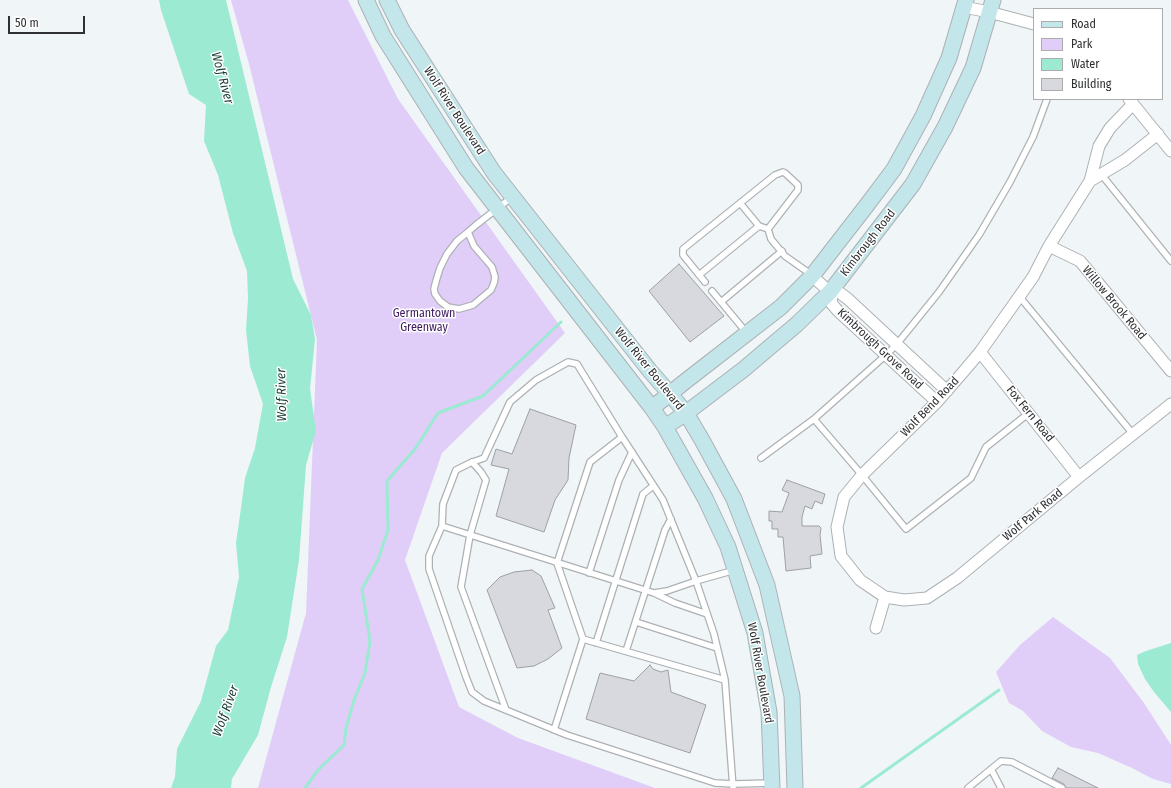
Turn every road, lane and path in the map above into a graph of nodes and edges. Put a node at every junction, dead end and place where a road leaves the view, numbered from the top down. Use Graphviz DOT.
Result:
graph roads {
  1 [pos="366,0"];
  2 [pos="387,0"];
  3 [pos="965,3"];
  4 [pos="991,6"];
  5 [pos="1033,24"];
  6 [pos="1046,100"];
  7 [pos="1131,101"];
  8 [pos="1158,134"];
  9 [pos="1171,151"];
  10 [pos="1094,165"];
  11 [pos="1101,175"];
  12 [pos="1090,181"];
  13 [pos="512,196"];
  14 [pos="740,203"];
  15 [pos="498,208"];
  16 [pos="759,226"];
  17 [pos="768,229"];
  18 [pos="468,232"];
  19 [pos="1049,246"];
  20 [pos="782,251"];
  21 [pos="1171,261"];
  22 [pos="699,275"];
  23 [pos="812,276"];
  24 [pos="705,282"];
  25 [pos="712,291"];
  26 [pos="830,292"];
  27 [pos="1020,296"];
  28 [pos="721,302"];
  29 [pos="748,333"];
  30 [pos="897,344"];
  31 [pos="980,352"];
  32 [pos="886,356"];
  33 [pos="1171,371"];
  34 [pos="947,391"];
  35 [pos="670,394"];
  36 [pos="937,402"];
  37 [pos="1171,404"];
  38 [pos="652,408"];
  39 [pos="1029,413"];
  40 [pos="686,414"];
  41 [pos="814,419"];
  42 [pos="665,427"];
  43 [pos="1133,434"];
  44 [pos="622,437"];
  45 [pos="632,452"];
  46 [pos="761,458"];
  47 [pos="472,462"];
  48 [pos="862,475"];
  49 [pos="1079,477"];
  50 [pos="654,486"];
  51 [pos="671,519"];
  52 [pos="442,526"];
  53 [pos="470,535"];
  54 [pos="556,563"];
  55 [pos="735,570"];
  56 [pos="589,573"];
  57 [pos="696,580"];
  58 [pos="615,582"];
  59 [pos="646,591"];
  60 [pos="654,593"];
  61 [pos="885,597"];
  62 [pos="707,614"];
  63 [pos="636,622"];
  64 [pos="876,628"];
  65 [pos="583,639"];
  66 [pos="596,643"];
  67 [pos="717,648"];
  68 [pos="626,651"];
  69 [pos="725,680"];
  70 [pos="506,710"];
  71 [pos="554,730"];
  72 [pos="991,769"];
  73 [pos="733,786"];
  74 [pos="772,786"];
  75 [pos="795,788"];
  76 [pos="968,788"];
  77 [pos="1001,788"];
  78 [pos="1061,788"];
  1 -- 15 [label="main road, Wolf River Boulevard"];
  2 -- 13 [label="main road, Wolf River Boulevard"];
  3 -- 4 [label="street"];
  3 -- 23 [label="main road, Kimbrough Road"];
  4 -- 5 [label="street"];
  4 -- 26 [label="main road, Kimbrough Road"];
  6 -- 30 [label="lane"];
  7 -- 8 [label="street"];
  7 -- 10 [label="street, Wolf Bend Road"];
  8 -- 9 [label="street"];
  8 -- 11 [label="street, Wolf Bend Road"];
  10 -- 11 [label="lane"];
  10 -- 12 [label="street, Wolf Bend Road"];
  11 -- 12 [label="street, Wolf Bend Road"];
  11 -- 21 [label="lane"];
  12 -- 19 [label="street, Wolf Bend Road"];
  13 -- 15 [label="lane"];
  13 -- 35 [label="main road, Wolf River Boulevard"];
  14 -- 16 [label="lane"];
  14 -- 17 [label="lane"];
  14 -- 22 [label="lane"];
  15 -- 18 [label="lane"];
  15 -- 38 [label="main road, Wolf River Boulevard"];
  16 -- 17 [label="lane"];
  16 -- 22 [label="lane"];
  17 -- 20 [label="lane"];
  18 -- 18 [label="lane"];
  19 -- 27 [label="street, Wolf Bend Road"];
  19 -- 33 [label="street, Willow Brook Road"];
  20 -- 23 [label="lane"];
  20 -- 28 [label="lane"];
  22 -- 24 [label="lane"];
  23 -- 26 [label="street, Kimbrough Grove Road"];
  23 -- 29 [label="main road, Kimbrough Road"];
  25 -- 28 [label="lane"];
  26 -- 30 [label="street, Kimbrough Grove Road"];
  26 -- 32 [label="street, Kimbrough Grove Road"];
  26 -- 40 [label="main road, Kimbrough Road"];
  27 -- 31 [label="street, Wolf Bend Road"];
  27 -- 43 [label="lane"];
  28 -- 29 [label="lane"];
  29 -- 35 [label="main road, Kimbrough Road"];
  30 -- 32 [label="lane"];
  30 -- 34 [label="street, Kimbrough Grove Road"];
  31 -- 34 [label="street, Wolf Bend Road"];
  31 -- 39 [label="street, Fox Fern Road"];
  32 -- 36 [label="street, Kimbrough Grove Road"];
  32 -- 41 [label="lane"];
  34 -- 36 [label="street, Wolf Bend Road"];
  35 -- 38 [label="main road, Kimbrough Road"];
  35 -- 40 [label="main road, Wolf River Boulevard"];
  36 -- 48 [label="street, Wolf Bend Road"];
  37 -- 43 [label="street, Wolf Park Road"];
  38 -- 42 [label="main road, Wolf River Boulevard"];
  39 -- 48 [label="lane"];
  39 -- 49 [label="street, Fox Fern Road"];
  40 -- 42 [label="main road, Kimbrough Road"];
  40 -- 75 [label="main road, Wolf River Boulevard"];
  41 -- 46 [label="lane"];
  41 -- 48 [label="lane"];
  42 -- 55 [label="main road, Wolf River Boulevard"];
  43 -- 49 [label="street, Wolf Park Road"];
  44 -- 45 [label="lane"];
  44 -- 47 [label="lane"];
  44 -- 54 [label="lane"];
  45 -- 50 [label="lane"];
  45 -- 56 [label="lane"];
  47 -- 52 [label="lane"];
  47 -- 53 [label="lane"];
  48 -- 61 [label="street, Wolf Bend Road"];
  49 -- 61 [label="street, Wolf Park Road"];
  50 -- 51 [label="lane"];
  50 -- 58 [label="lane"];
  51 -- 57 [label="lane"];
  51 -- 59 [label="lane"];
  52 -- 53 [label="lane"];
  52 -- 70 [label="lane"];
  53 -- 54 [label="lane"];
  53 -- 70 [label="lane"];
  54 -- 56 [label="lane"];
  54 -- 65 [label="lane"];
  55 -- 57 [label="lane"];
  55 -- 74 [label="main road, Wolf River Boulevard"];
  56 -- 58 [label="lane"];
  57 -- 60 [label="lane"];
  57 -- 62 [label="lane"];
  58 -- 59 [label="lane"];
  58 -- 66 [label="lane"];
  59 -- 60 [label="lane"];
  59 -- 63 [label="lane"];
  60 -- 62 [label="lane"];
  61 -- 64 [label="street"];
  62 -- 67 [label="lane"];
  63 -- 67 [label="lane"];
  63 -- 68 [label="lane"];
  65 -- 66 [label="lane"];
  65 -- 71 [label="lane"];
  66 -- 68 [label="lane"];
  67 -- 69 [label="lane"];
  68 -- 69 [label="lane"];
  69 -- 73 [label="lane"];
  70 -- 71 [label="lane"];
  71 -- 73 [label="lane"];
  72 -- 76 [label="lane"];
  72 -- 77 [label="lane"];
  72 -- 78 [label="lane"];
  73 -- 74 [label="lane"];
}
